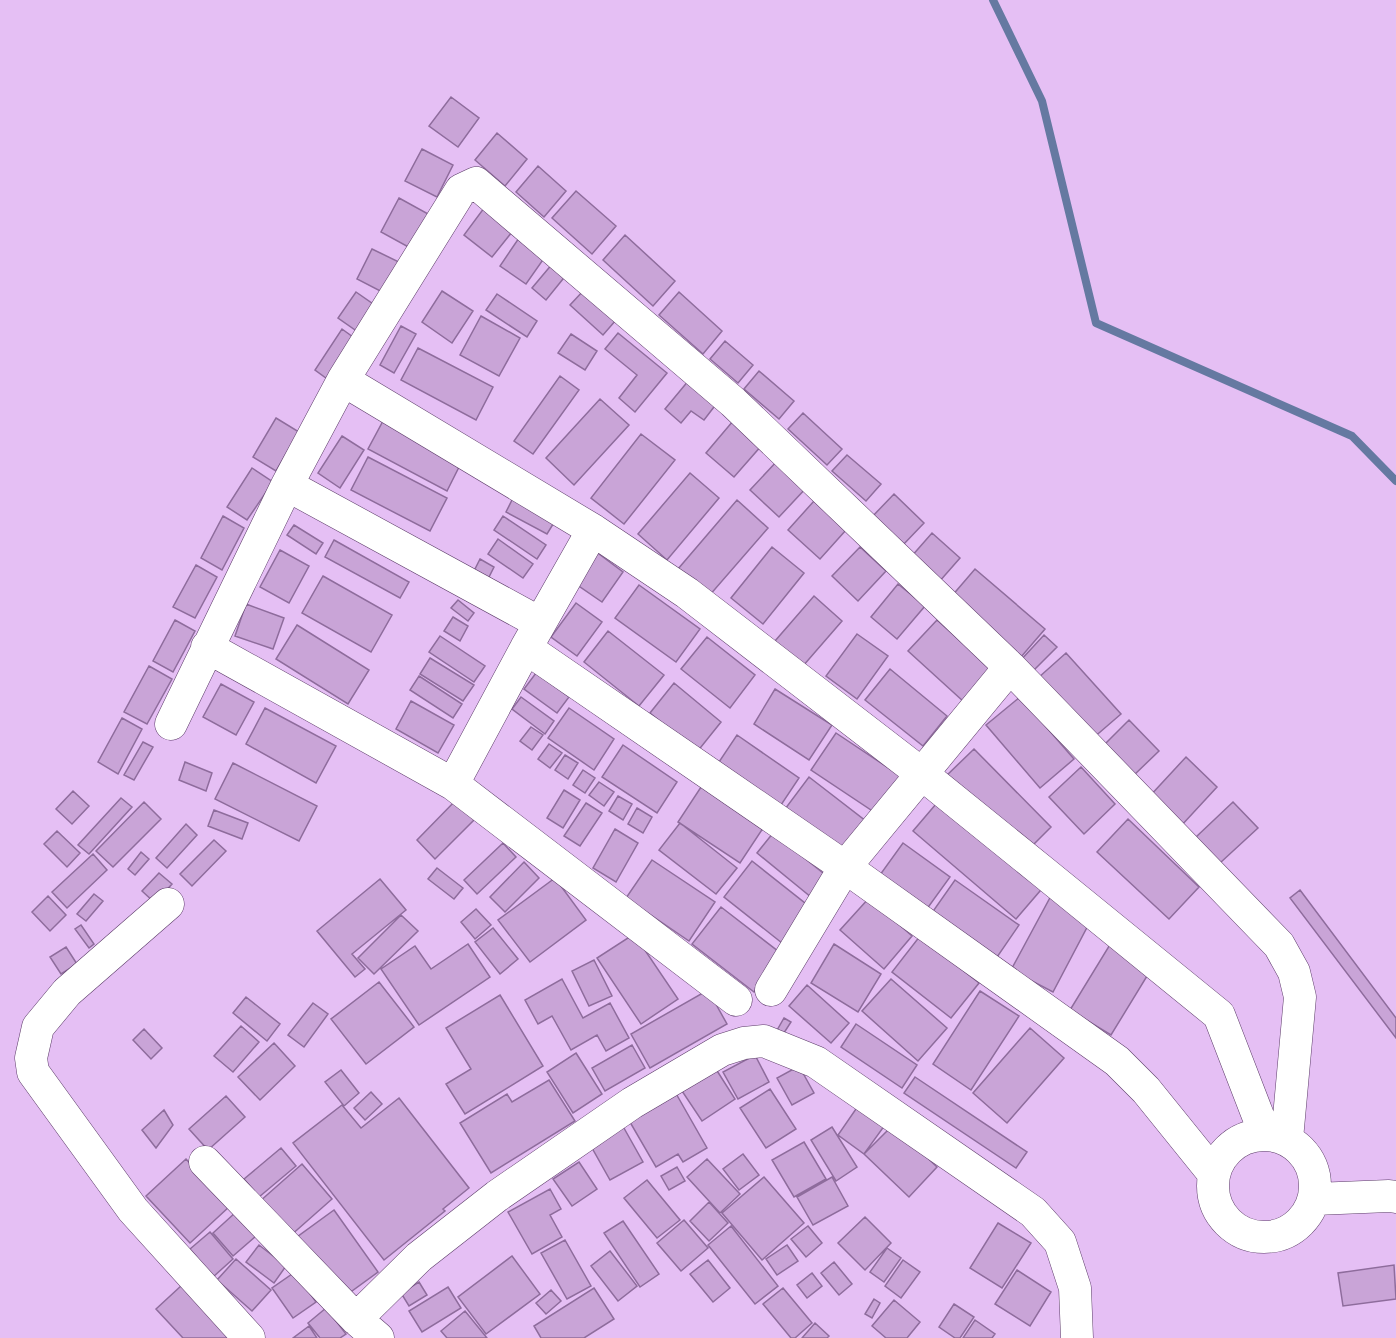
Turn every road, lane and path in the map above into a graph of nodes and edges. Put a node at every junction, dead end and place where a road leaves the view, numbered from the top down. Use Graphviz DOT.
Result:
graph roads {
  1 [pos="343,380"];
  2 [pos="287,485"];
  3 [pos="593,530"];
  4 [pos="533,635"];
  5 [pos="207,647"];
  6 [pos="1010,667"];
  7 [pos="171,724"];
  8 [pos="922,774"];
  9 [pos="453,784"];
  10 [pos="845,867"];
  11 [pos="168,904"];
  12 [pos="771,990"];
  13 [pos="736,1000"];
  14 [pos="1276,1137"];
  15 [pos="205,1162"];
  16 [pos="1213,1173"];
  17 [pos="1396,1197"];
  18 [pos="1315,1199"];
  19 [pos="367,1329"];
  20 [pos="249,1338"];
  21 [pos="1077,1338"];
  1 -- 2 [label="street"];
  1 -- 3 [label="street"];
  1 -- 6 [label="street"];
  2 -- 4 [label="street"];
  2 -- 5 [label="street"];
  3 -- 4 [label="street"];
  3 -- 8 [label="street"];
  4 -- 9 [label="street"];
  4 -- 10 [label="street"];
  5 -- 7 [label="street"];
  5 -- 9 [label="street"];
  6 -- 8 [label="street"];
  6 -- 14 [label="street"];
  8 -- 10 [label="street"];
  8 -- 14 [label="street"];
  9 -- 13 [label="street"];
  10 -- 12 [label="street"];
  10 -- 16 [label="street"];
  11 -- 20 [label="street"];
  14 -- 16 [label="street"];
  14 -- 18 [label="street"];
  15 -- 19 [label="street"];
  16 -- 18 [label="street"];
  17 -- 18 [label="street"];
  19 -- 21 [label="street"];
}
